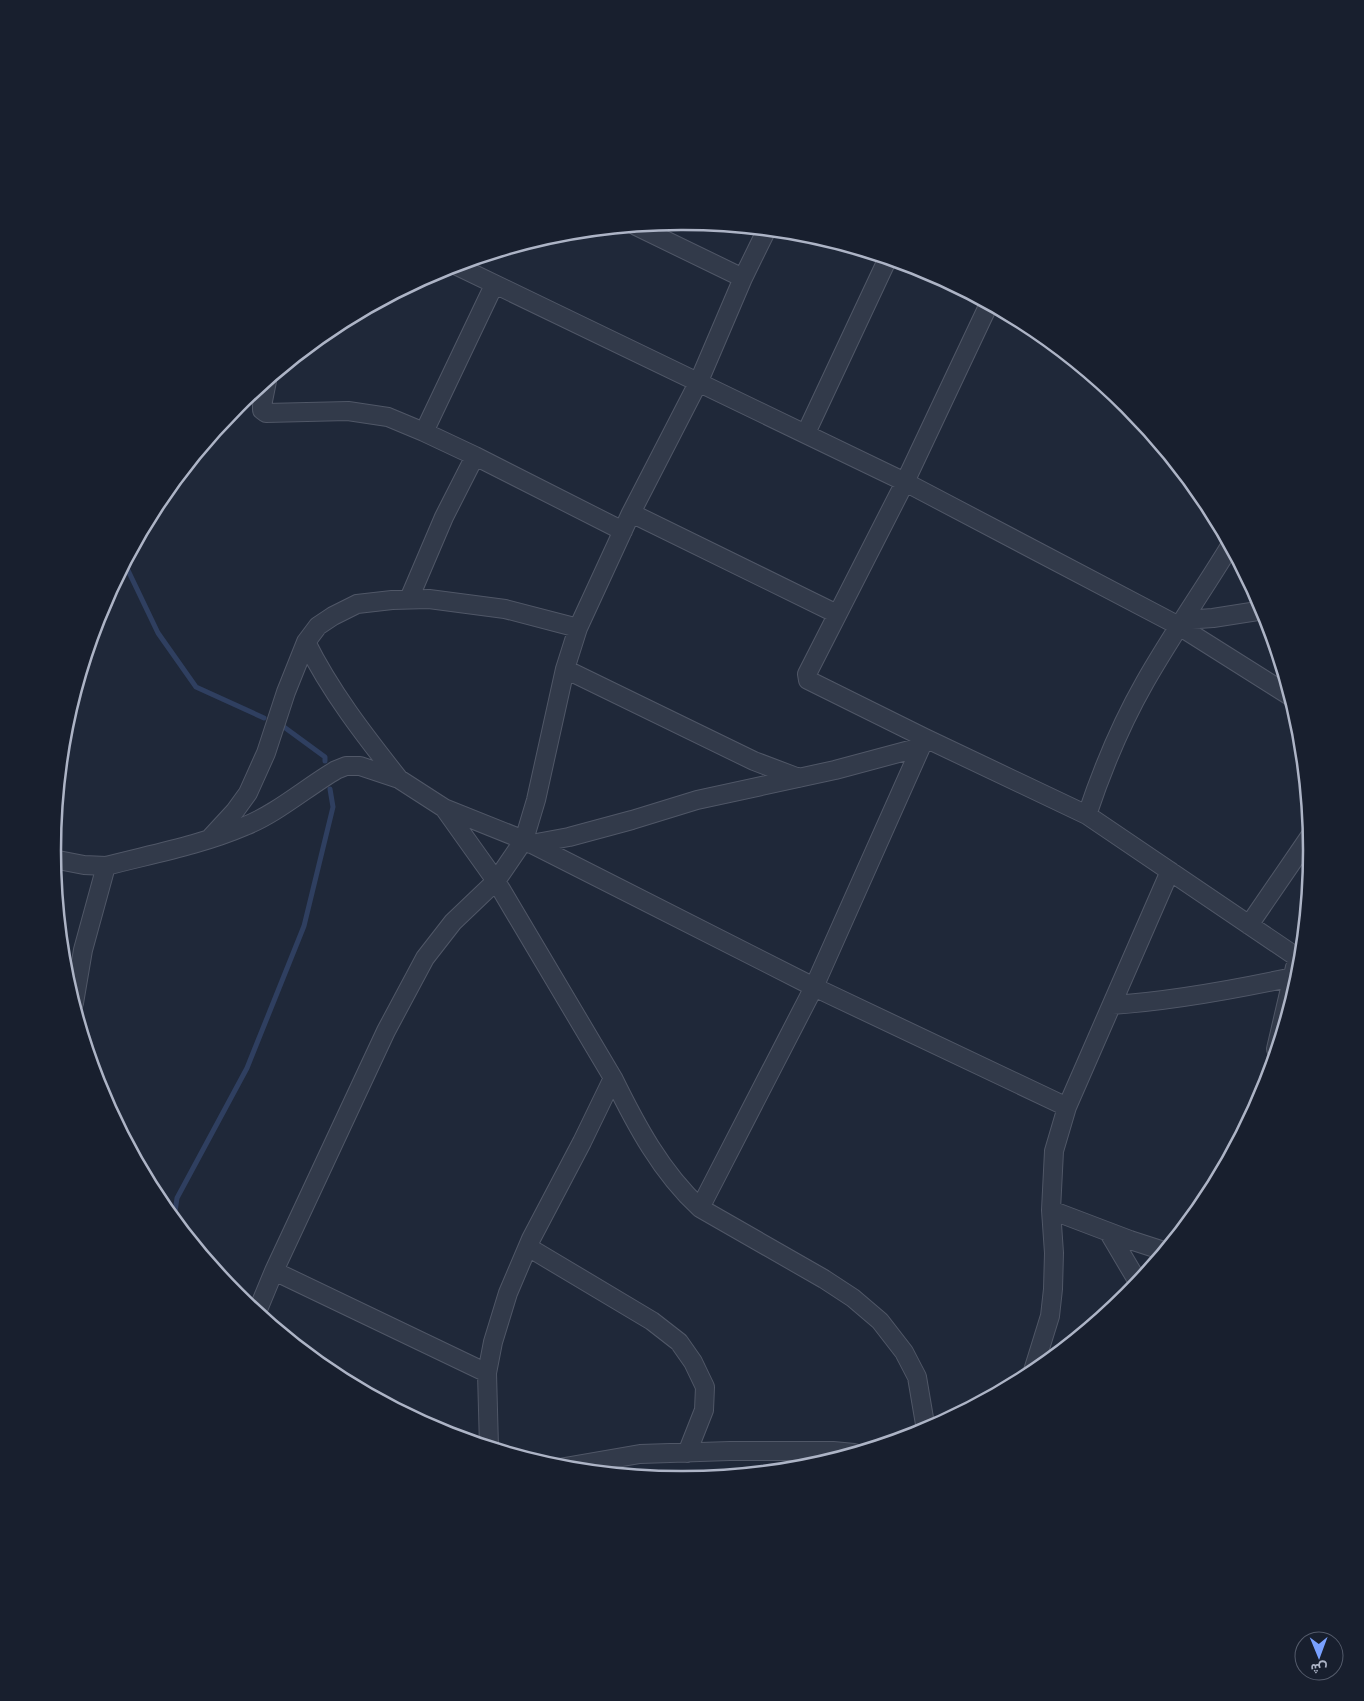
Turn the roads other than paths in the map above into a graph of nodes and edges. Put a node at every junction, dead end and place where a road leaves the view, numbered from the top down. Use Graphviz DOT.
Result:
graph roads {
  1 [pos="646,231"];
  2 [pos="764,235"];
  3 [pos="885,264"];
  4 [pos="464,270"];
  5 [pos="743,278"];
  6 [pos="494,284"];
  7 [pos="986,310"];
  8 [pos="699,381"];
  9 [pos="265,392"];
  10 [pos="424,432"];
  11 [pos="806,433"];
  12 [pos="475,456"];
  13 [pos="905,482"];
  14 [pos="631,513"];
  15 [pos="623,531"];
  16 [pos="1226,552"];
  17 [pos="409,600"];
  18 [pos="1254,612"];
  19 [pos="837,614"];
  20 [pos="1182,623"];
  21 [pos="578,628"];
  22 [pos="306,642"];
  23 [pos="565,669"];
  24 [pos="1282,691"];
  25 [pos="923,743"];
  26 [pos="799,778"];
  27 [pos="399,779"];
  28 [pos="444,808"];
  29 [pos="1087,815"];
  30 [pos="208,840"];
  31 [pos="527,842"];
  32 [pos="1303,846"];
  33 [pos="62,861"];
  34 [pos="106,866"];
  35 [pos="1170,871"];
  36 [pos="496,880"];
  37 [pos="1249,925"];
  38 [pos="1294,955"];
  39 [pos="1290,977"];
  40 [pos="814,987"];
  41 [pos="77,988"];
  42 [pos="1112,1005"];
  43 [pos="613,1078"];
  44 [pos="1068,1107"];
  45 [pos="700,1208"];
  46 [pos="1051,1210"];
  47 [pos="1110,1233"];
  48 [pos="528,1247"];
  49 [pos="1158,1249"];
  50 [pos="274,1271"];
  51 [pos="1134,1275"];
  52 [pos="260,1305"];
  53 [pos="1036,1360"];
  54 [pos="487,1373"];
  55 [pos="924,1422"];
  56 [pos="489,1440"];
  57 [pos="687,1453"];
  58 [pos="832,1453"];
  59 [pos="591,1464"];
  1 -- 5 [label="street"];
  2 -- 5 [label="street"];
  3 -- 11 [label="street"];
  4 -- 6 [label="street"];
  5 -- 8 [label="street"];
  6 -- 8 [label="street"];
  6 -- 10 [label="street"];
  7 -- 13 [label="street"];
  8 -- 11 [label="street"];
  8 -- 14 [label="street"];
  9 -- 10 [label="street"];
  10 -- 12 [label="street"];
  11 -- 13 [label="street"];
  12 -- 15 [label="street"];
  12 -- 17 [label="street"];
  13 -- 19 [label="street"];
  13 -- 20 [label="street"];
  14 -- 15 [label="street"];
  14 -- 19 [label="street"];
  15 -- 21 [label="street"];
  16 -- 20 [label="street"];
  17 -- 21 [label="street"];
  17 -- 22 [label="street"];
  18 -- 20 [label="street"];
  19 -- 25 [label="street"];
  20 -- 24 [label="street"];
  20 -- 29 [label="street"];
  21 -- 23 [label="street"];
  22 -- 27 [label="street"];
  22 -- 30 [label="street"];
  23 -- 26 [label="street"];
  23 -- 31 [label="street"];
  25 -- 26 [label="street"];
  25 -- 29 [label="street"];
  25 -- 40 [label="street"];
  26 -- 31 [label="street"];
  27 -- 28 [label="street"];
  27 -- 30 [label="street"];
  28 -- 31 [label="street"];
  28 -- 36 [label="street"];
  29 -- 35 [label="street"];
  30 -- 34 [label="street"];
  31 -- 36 [label="street"];
  31 -- 40 [label="street"];
  32 -- 37 [label="street"];
  33 -- 34 [label="street"];
  34 -- 41 [label="street"];
  35 -- 37 [label="street"];
  35 -- 42 [label="street"];
  36 -- 43 [label="street"];
  36 -- 50 [label="street"];
  37 -- 38 [label="street"];
  39 -- 42 [label="street"];
  40 -- 44 [label="street"];
  40 -- 45 [label="street"];
  42 -- 44 [label="street"];
  43 -- 45 [label="street"];
  43 -- 48 [label="street"];
  44 -- 46 [label="street"];
  45 -- 55 [label="street"];
  46 -- 47 [label="street"];
  46 -- 53 [label="street"];
  47 -- 49 [label="street"];
  47 -- 51 [label="street"];
  48 -- 54 [label="street"];
  48 -- 57 [label="street"];
  50 -- 52 [label="street"];
  50 -- 54 [label="street"];
  54 -- 56 [label="street"];
  57 -- 58 [label="street"];
  57 -- 59 [label="street"];
}
